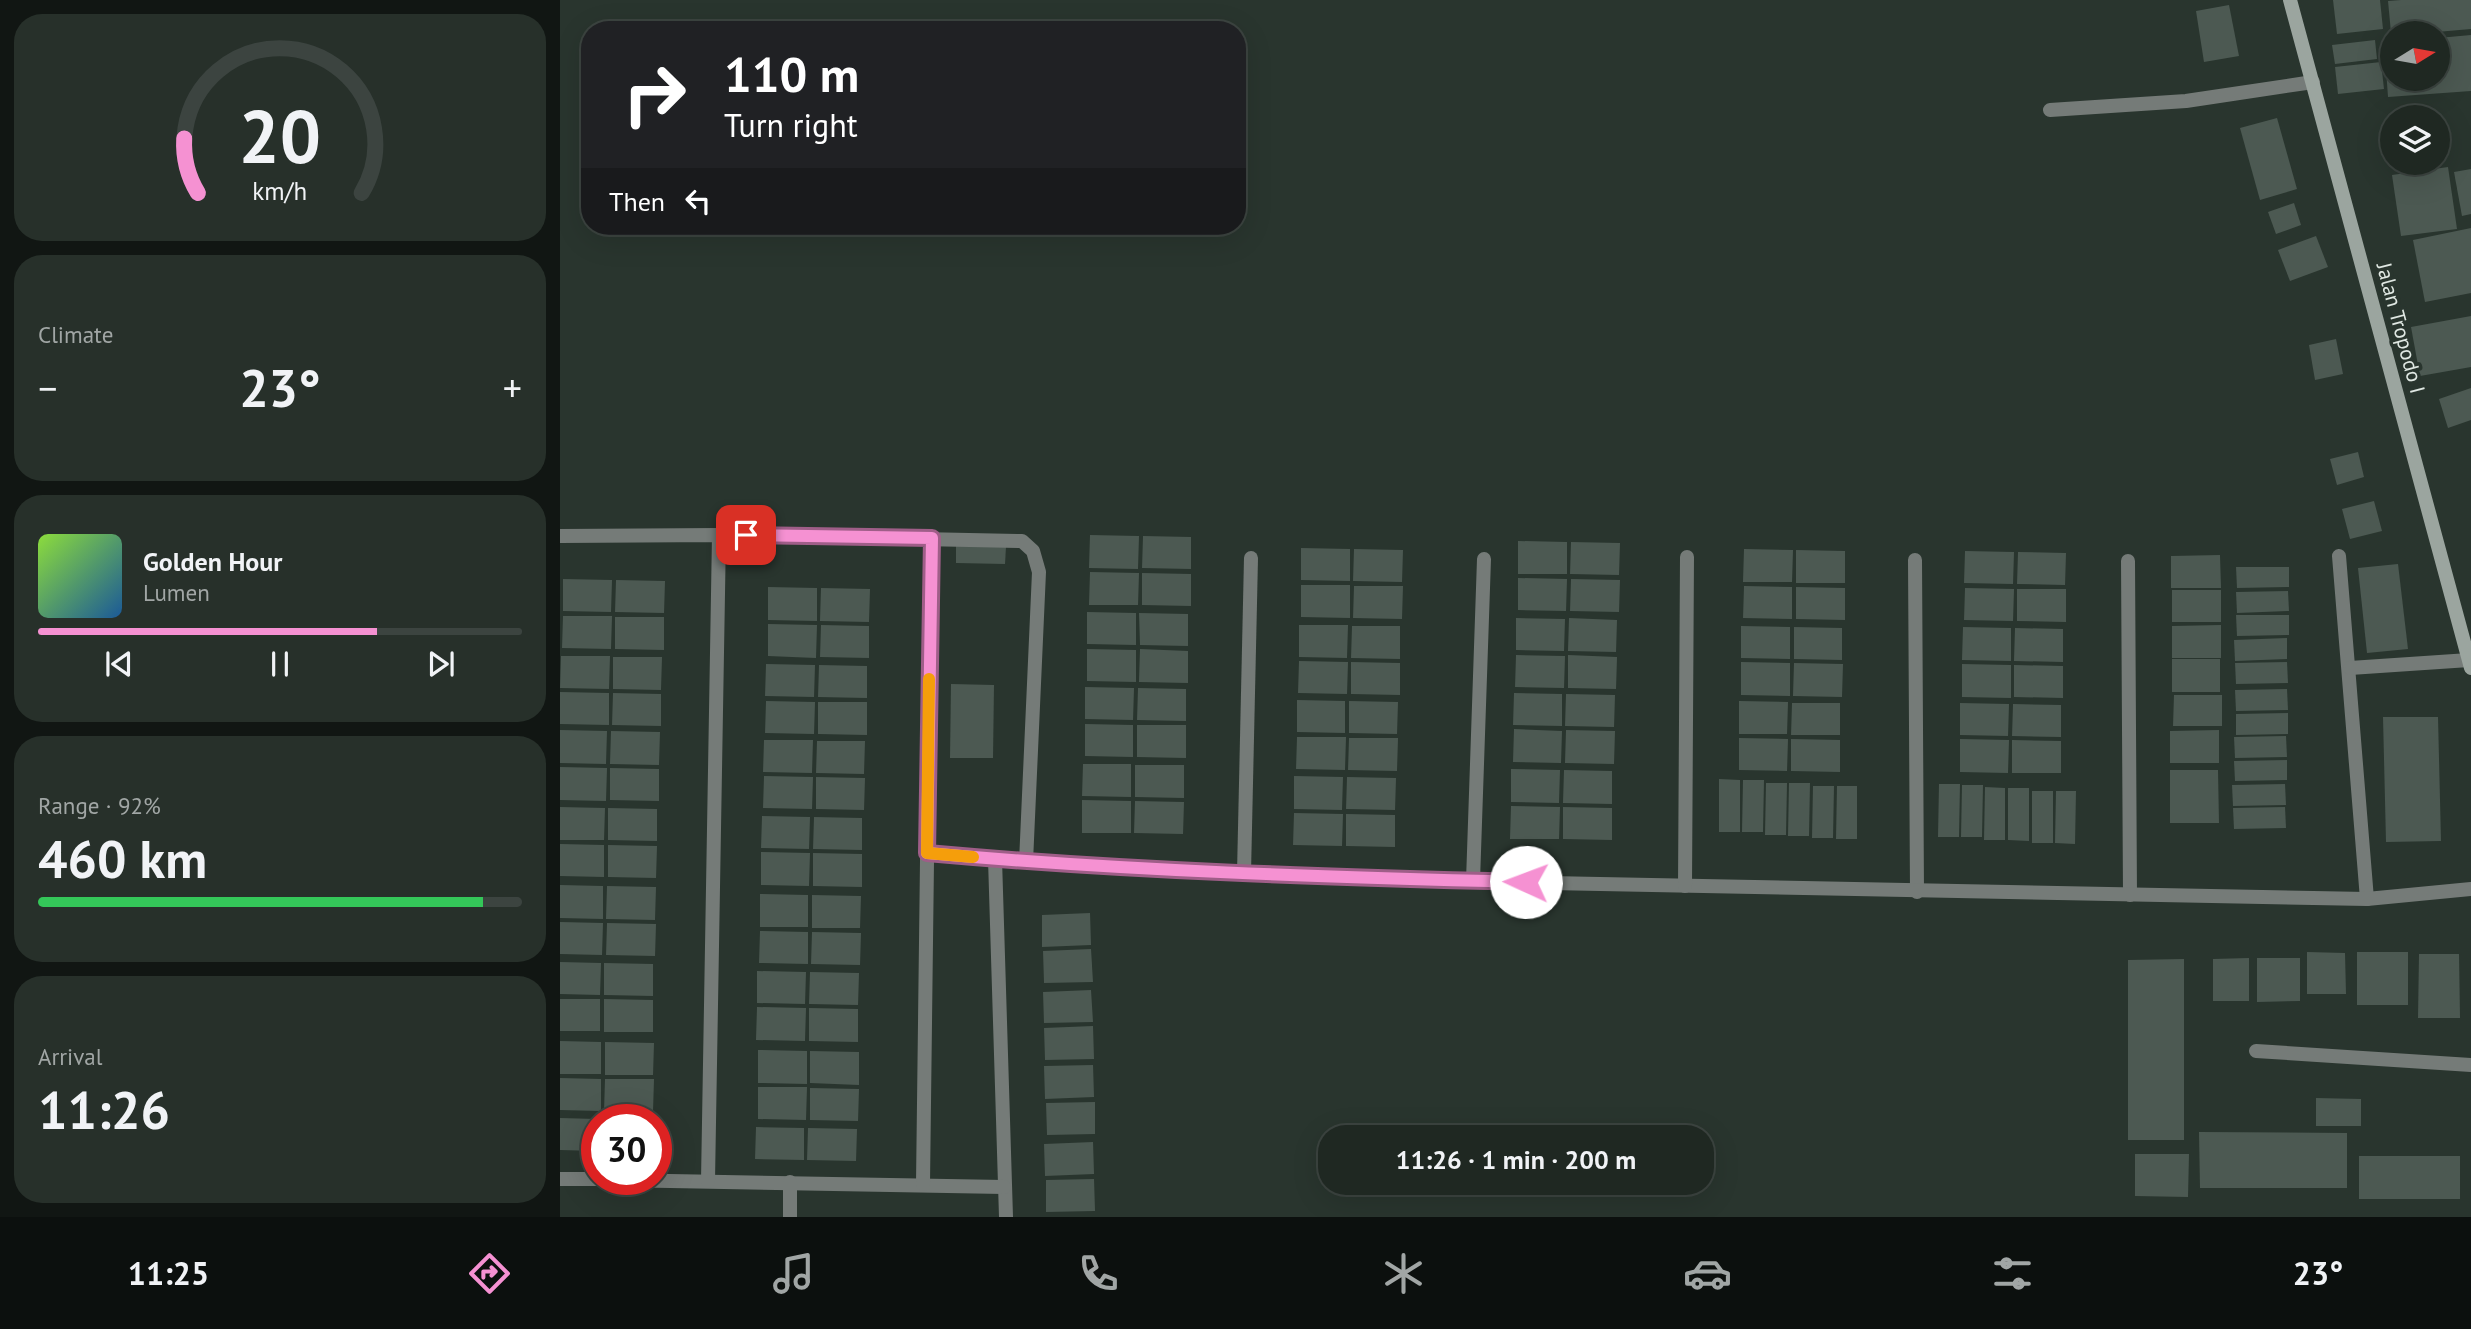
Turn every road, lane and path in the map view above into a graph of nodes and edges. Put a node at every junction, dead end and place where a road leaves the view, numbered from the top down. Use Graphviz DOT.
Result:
graph roads {
  1 [pos="2290,0"];
  2 [pos="2313,82"];
  3 [pos="2050,110"];
  4 [pos="719,535"];
  5 [pos="560,536"];
  6 [pos="932,538"];
  7 [pos="2339,555"];
  8 [pos="1687,557"];
  9 [pos="1251,558"];
  10 [pos="1484,559"];
  11 [pos="1915,560"];
  12 [pos="2128,561"];
  13 [pos="2470,664"];
  14 [pos="2350,668"];
  15 [pos="927,853"];
  16 [pos="995,859"];
  17 [pos="1026,862"];
  18 [pos="1244,873"];
  19 [pos="1473,881"];
  20 [pos="1685,886"];
  21 [pos="2471,889"];
  22 [pos="1917,892"];
  23 [pos="2130,895"];
  24 [pos="2367,899"];
  25 [pos="2256,1051"];
  26 [pos="2471,1065"];
  27 [pos="560,1179"];
  28 [pos="581,1179"];
  29 [pos="672,1181"];
  30 [pos="708,1181"];
  31 [pos="790,1182"];
  32 [pos="923,1184"];
  33 [pos="1004,1187"];
  34 [pos="790,1217"];
  35 [pos="1006,1217"];
  1 -- 2 [label="street, Jalan Tropodo I"];
  2 -- 3 [label="street"];
  2 -- 13 [label="street, Jalan Tropodo I"];
  4 -- 5 [label="street"];
  4 -- 6 [label="street"];
  4 -- 30 [label="street"];
  6 -- 15 [label="street"];
  6 -- 17 [label="street"];
  7 -- 14 [label="street"];
  8 -- 20 [label="street"];
  9 -- 18 [label="street"];
  10 -- 19 [label="street"];
  11 -- 22 [label="street"];
  12 -- 23 [label="street"];
  13 -- 14 [label="street"];
  14 -- 24 [label="street"];
  15 -- 16 [label="street"];
  15 -- 32 [label="street"];
  16 -- 17 [label="street"];
  16 -- 33 [label="street"];
  17 -- 18 [label="street"];
  18 -- 19 [label="street"];
  19 -- 20 [label="street"];
  20 -- 22 [label="street"];
  21 -- 24 [label="street"];
  22 -- 23 [label="street"];
  23 -- 24 [label="street"];
  25 -- 26 [label="street"];
  27 -- 28 [label="street"];
  29 -- 30 [label="street"];
  30 -- 31 [label="street"];
  31 -- 32 [label="street"];
  31 -- 34 [label="street"];
  32 -- 33 [label="street"];
  33 -- 35 [label="street"];
}
